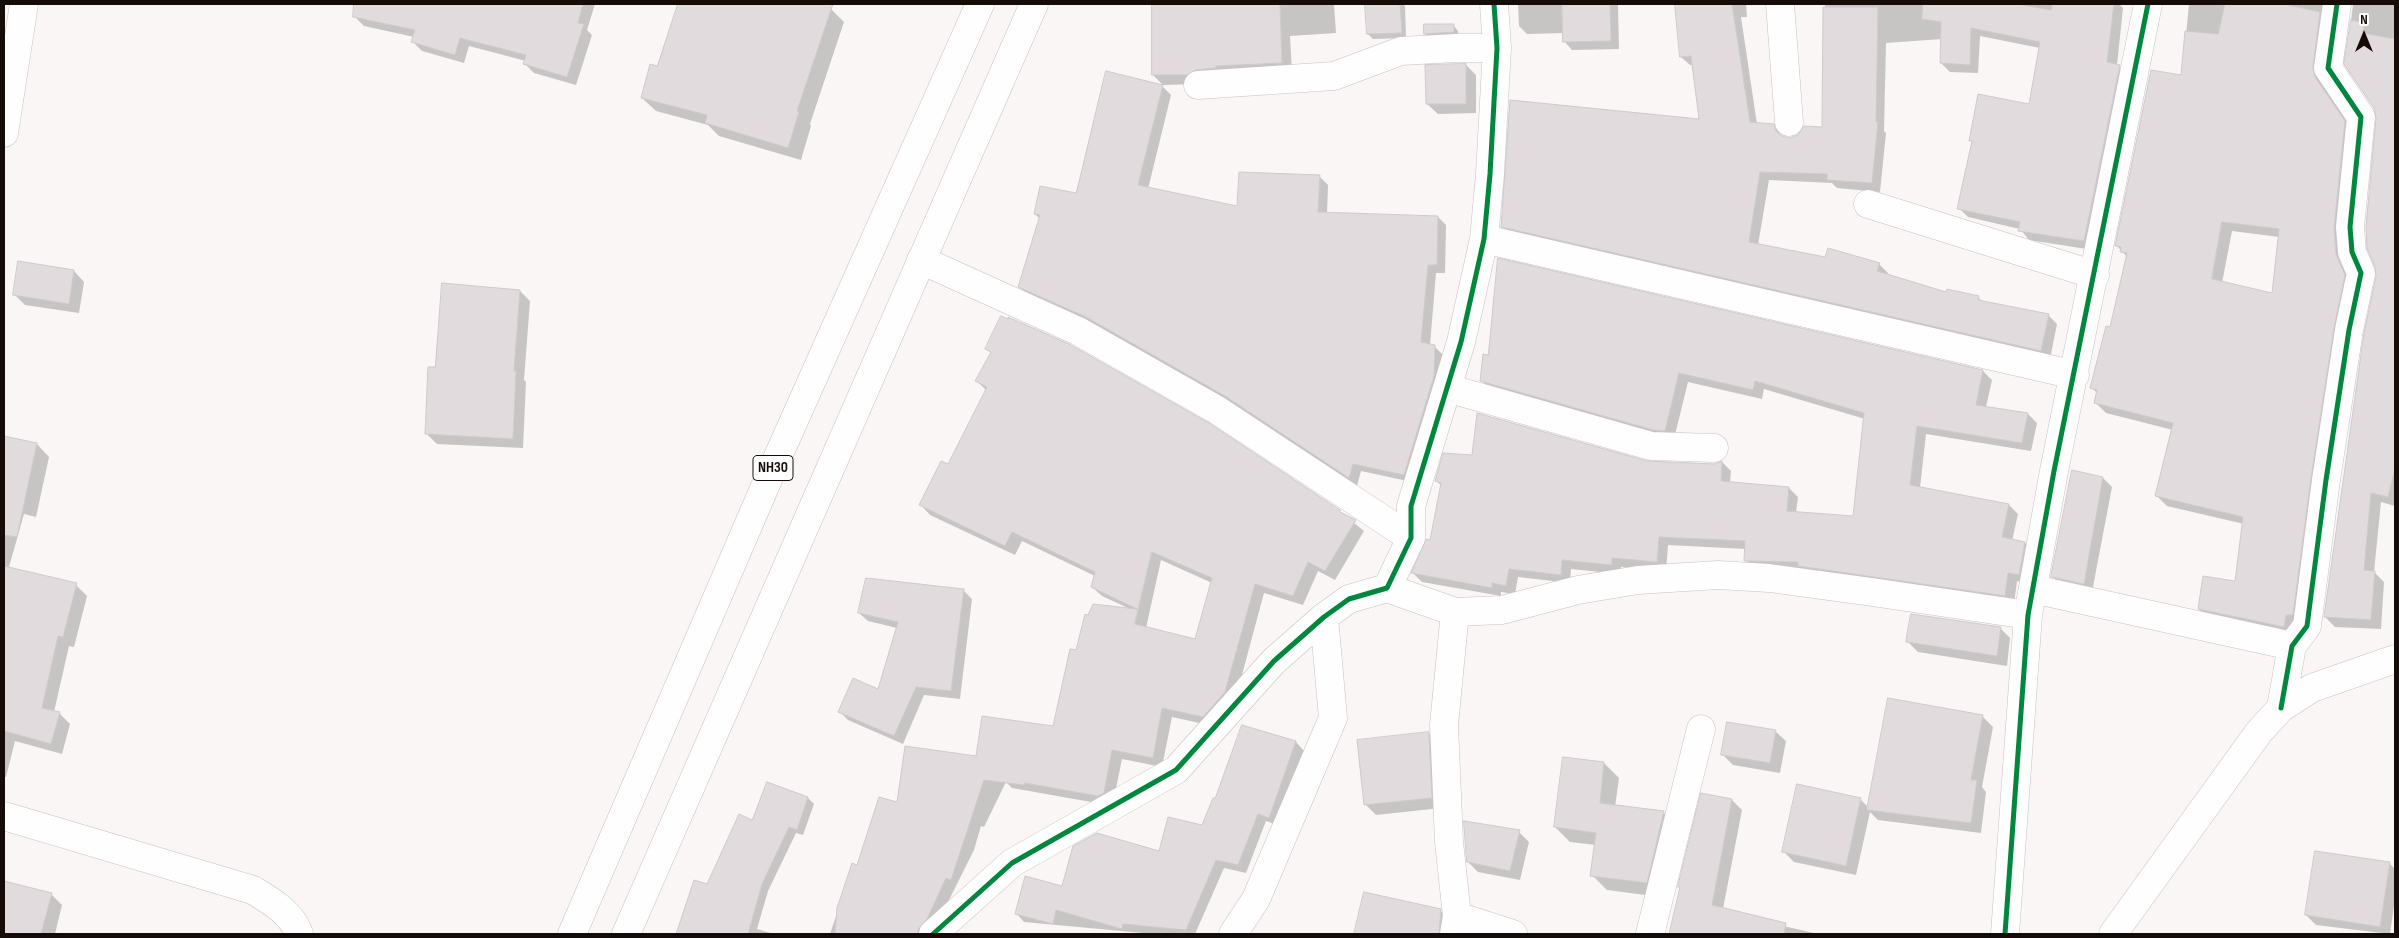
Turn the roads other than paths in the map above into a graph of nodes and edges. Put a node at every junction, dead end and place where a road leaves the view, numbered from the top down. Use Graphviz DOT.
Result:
graph roads {
  1 [pos="24,4"];
  2 [pos="980,4"];
  3 [pos="1034,4"];
  4 [pos="1494,4"];
  5 [pos="1780,4"];
  6 [pos="2148,4"];
  7 [pos="2337,4"];
  8 [pos="1496,48"];
  9 [pos="1198,85"];
  10 [pos="1789,122"];
  11 [pos="4,133"];
  12 [pos="1868,204"];
  13 [pos="1484,240"];
  14 [pos="921,260"];
  15 [pos="2095,275"];
  16 [pos="2075,375"];
  17 [pos="1447,388"];
  18 [pos="1714,448"];
  19 [pos="1411,538"];
  20 [pos="1387,588"];
  21 [pos="2033,589"];
  22 [pos="1455,612"];
  23 [pos="2028,616"];
  24 [pos="1324,617"];
  25 [pos="2292,646"];
  26 [pos="2395,659"];
  27 [pos="2281,708"];
  28 [pos="1701,729"];
  29 [pos="4,816"];
  30 [pos="1455,925"];
  31 [pos="941,931"];
  32 [pos="298,934"];
  33 [pos="572,934"];
  34 [pos="626,934"];
  35 [pos="1233,934"];
  36 [pos="1513,934"];
  37 [pos="1650,934"];
  38 [pos="2005,934"];
  39 [pos="2113,934"];
  1 -- 11 [label="main road"];
  2 -- 33 [label="main road, NH30"];
  3 -- 14 [label="main road"];
  4 -- 8 [label="main road"];
  5 -- 10 [label="main road"];
  6 -- 15 [label="main road"];
  7 -- 25 [label="main road"];
  8 -- 9 [label="main road"];
  8 -- 13 [label="main road"];
  12 -- 15 [label="main road"];
  13 -- 16 [label="main road"];
  13 -- 17 [label="main road"];
  14 -- 19 [label="main road"];
  14 -- 34 [label="main road"];
  15 -- 16 [label="main road"];
  16 -- 21 [label="main road"];
  17 -- 18 [label="main road"];
  17 -- 19 [label="main road"];
  19 -- 20 [label="main road"];
  20 -- 22 [label="main road"];
  20 -- 24 [label="main road"];
  21 -- 23 [label="main road"];
  21 -- 25 [label="main road"];
  22 -- 23 [label="main road"];
  22 -- 30 [label="main road"];
  23 -- 38 [label="main road"];
  24 -- 31 [label="main road"];
  24 -- 35 [label="main road"];
  25 -- 27 [label="main road"];
  26 -- 27 [label="main road"];
  27 -- 39 [label="main road"];
  28 -- 37 [label="main road"];
  29 -- 32 [label="main road"];
  30 -- 36 [label="main road"];
}
